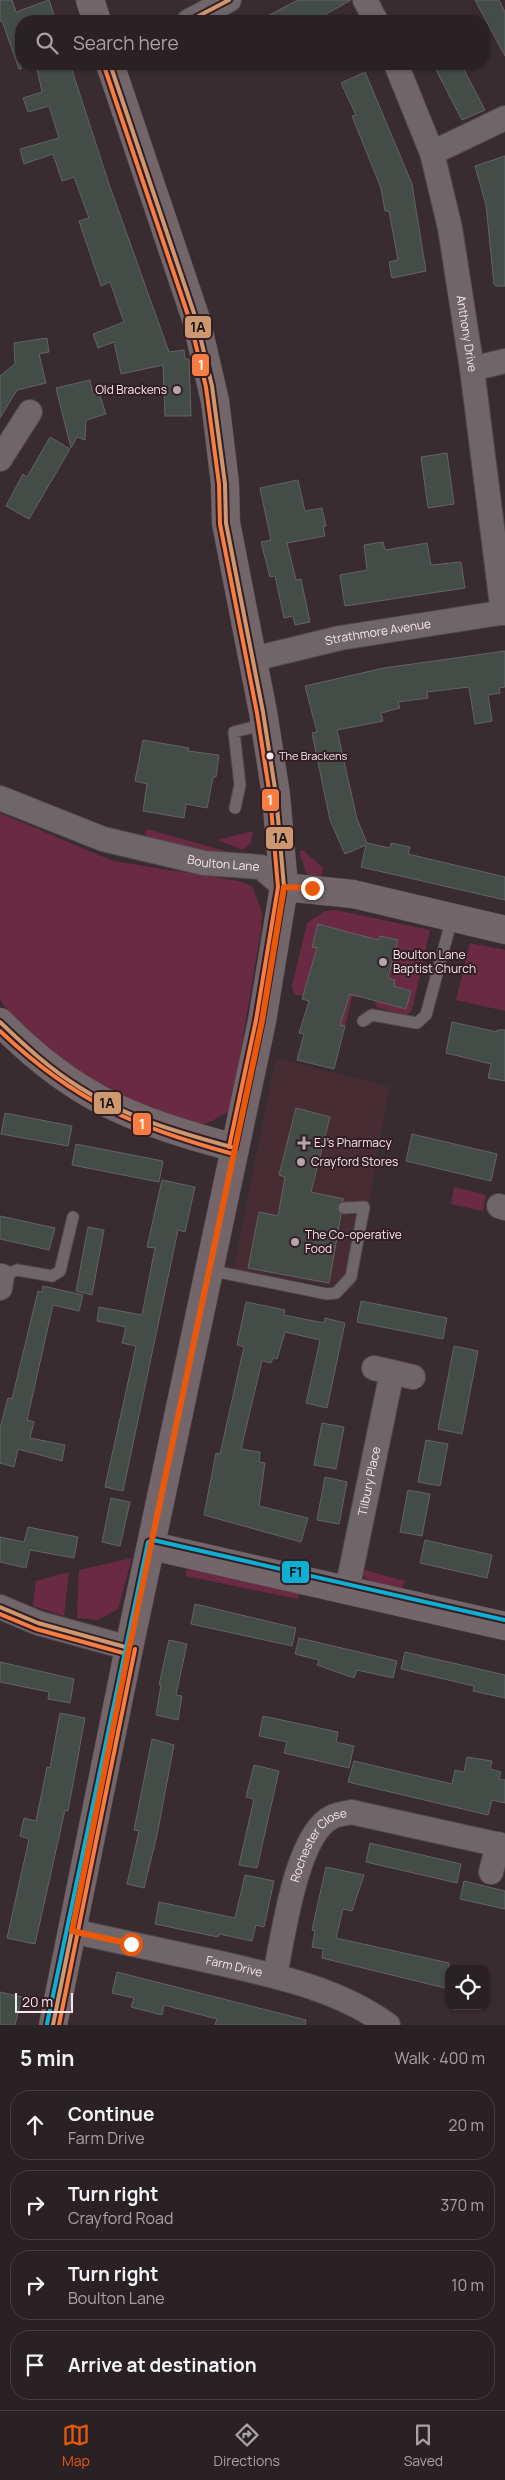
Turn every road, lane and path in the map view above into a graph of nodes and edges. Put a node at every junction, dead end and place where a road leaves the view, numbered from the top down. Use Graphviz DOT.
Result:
graph roads {
  1 [pos="90,0"];
  2 [pos="229,0"];
  3 [pos="365,0"];
  4 [pos="95,15"];
  5 [pos="200,15"];
  6 [pos="373,15"];
  7 [pos="112,70"];
  8 [pos="398,70"];
  9 [pos="505,118"];
  10 [pos="432,152"];
  11 [pos="505,361"];
  12 [pos="472,369"];
  13 [pos="30,412"];
  14 [pos="0,460"];
  15 [pos="504,613"];
  16 [pos="253,659"];
  17 [pos="265,724"];
  18 [pos="0,798"];
  19 [pos="235,808"];
  20 [pos="284,887"];
  21 [pos="452,918"];
  22 [pos="505,930"];
  23 [pos="363,1021"];
  24 [pos="0,1022"];
  25 [pos="235,1148"];
  26 [pos="344,1208"];
  27 [pos="73,1217"];
  28 [pos="209,1270"];
  29 [pos="1,1280"];
  30 [pos="393,1372"];
  31 [pos="152,1546"];
  32 [pos="347,1590"];
  33 [pos="0,1607"];
  34 [pos="505,1626"];
  35 [pos="129,1648"];
  36 [pos="502,1845"];
  37 [pos="491,1872"];
  38 [pos="72,1931"];
  39 [pos="275,1976"];
  40 [pos="53,2025"];
  41 [pos="388,2025"];
  1 -- 4 [label="street"];
  2 -- 5 [label="street"];
  3 -- 6 [label="street"];
  7 -- 16 [label="street"];
  8 -- 10 [label="street, Anthony Drive"];
  9 -- 10 [label="street"];
  10 -- 12 [label="street, Anthony Drive"];
  11 -- 12 [label="street"];
  12 -- 15 [label="street, Anthony Drive"];
  13 -- 14 [label="street"];
  15 -- 16 [label="street, Strathmore Avenue"];
  16 -- 17 [label="street"];
  17 -- 19 [label="lane"];
  17 -- 20 [label="street"];
  18 -- 20 [label="street, Boulton Lane"];
  20 -- 21 [label="street"];
  20 -- 25 [label="street"];
  21 -- 22 [label="street"];
  21 -- 23 [label="lane"];
  24 -- 25 [label="street"];
  25 -- 28 [label="street"];
  26 -- 28 [label="lane"];
  27 -- 29 [label="lane"];
  28 -- 31 [label="street"];
  30 -- 32 [label="street, Tilbury Place"];
  31 -- 32 [label="street"];
  31 -- 35 [label="street"];
  32 -- 34 [label="street"];
  33 -- 35 [label="street"];
  35 -- 38 [label="street"];
  36 -- 37 [label="street, Rochester Close"];
  36 -- 39 [label="street, Rochester Close"];
  38 -- 39 [label="street, Farm Drive"];
  38 -- 40 [label="street"];
  39 -- 41 [label="street, Farm Drive"];
}
